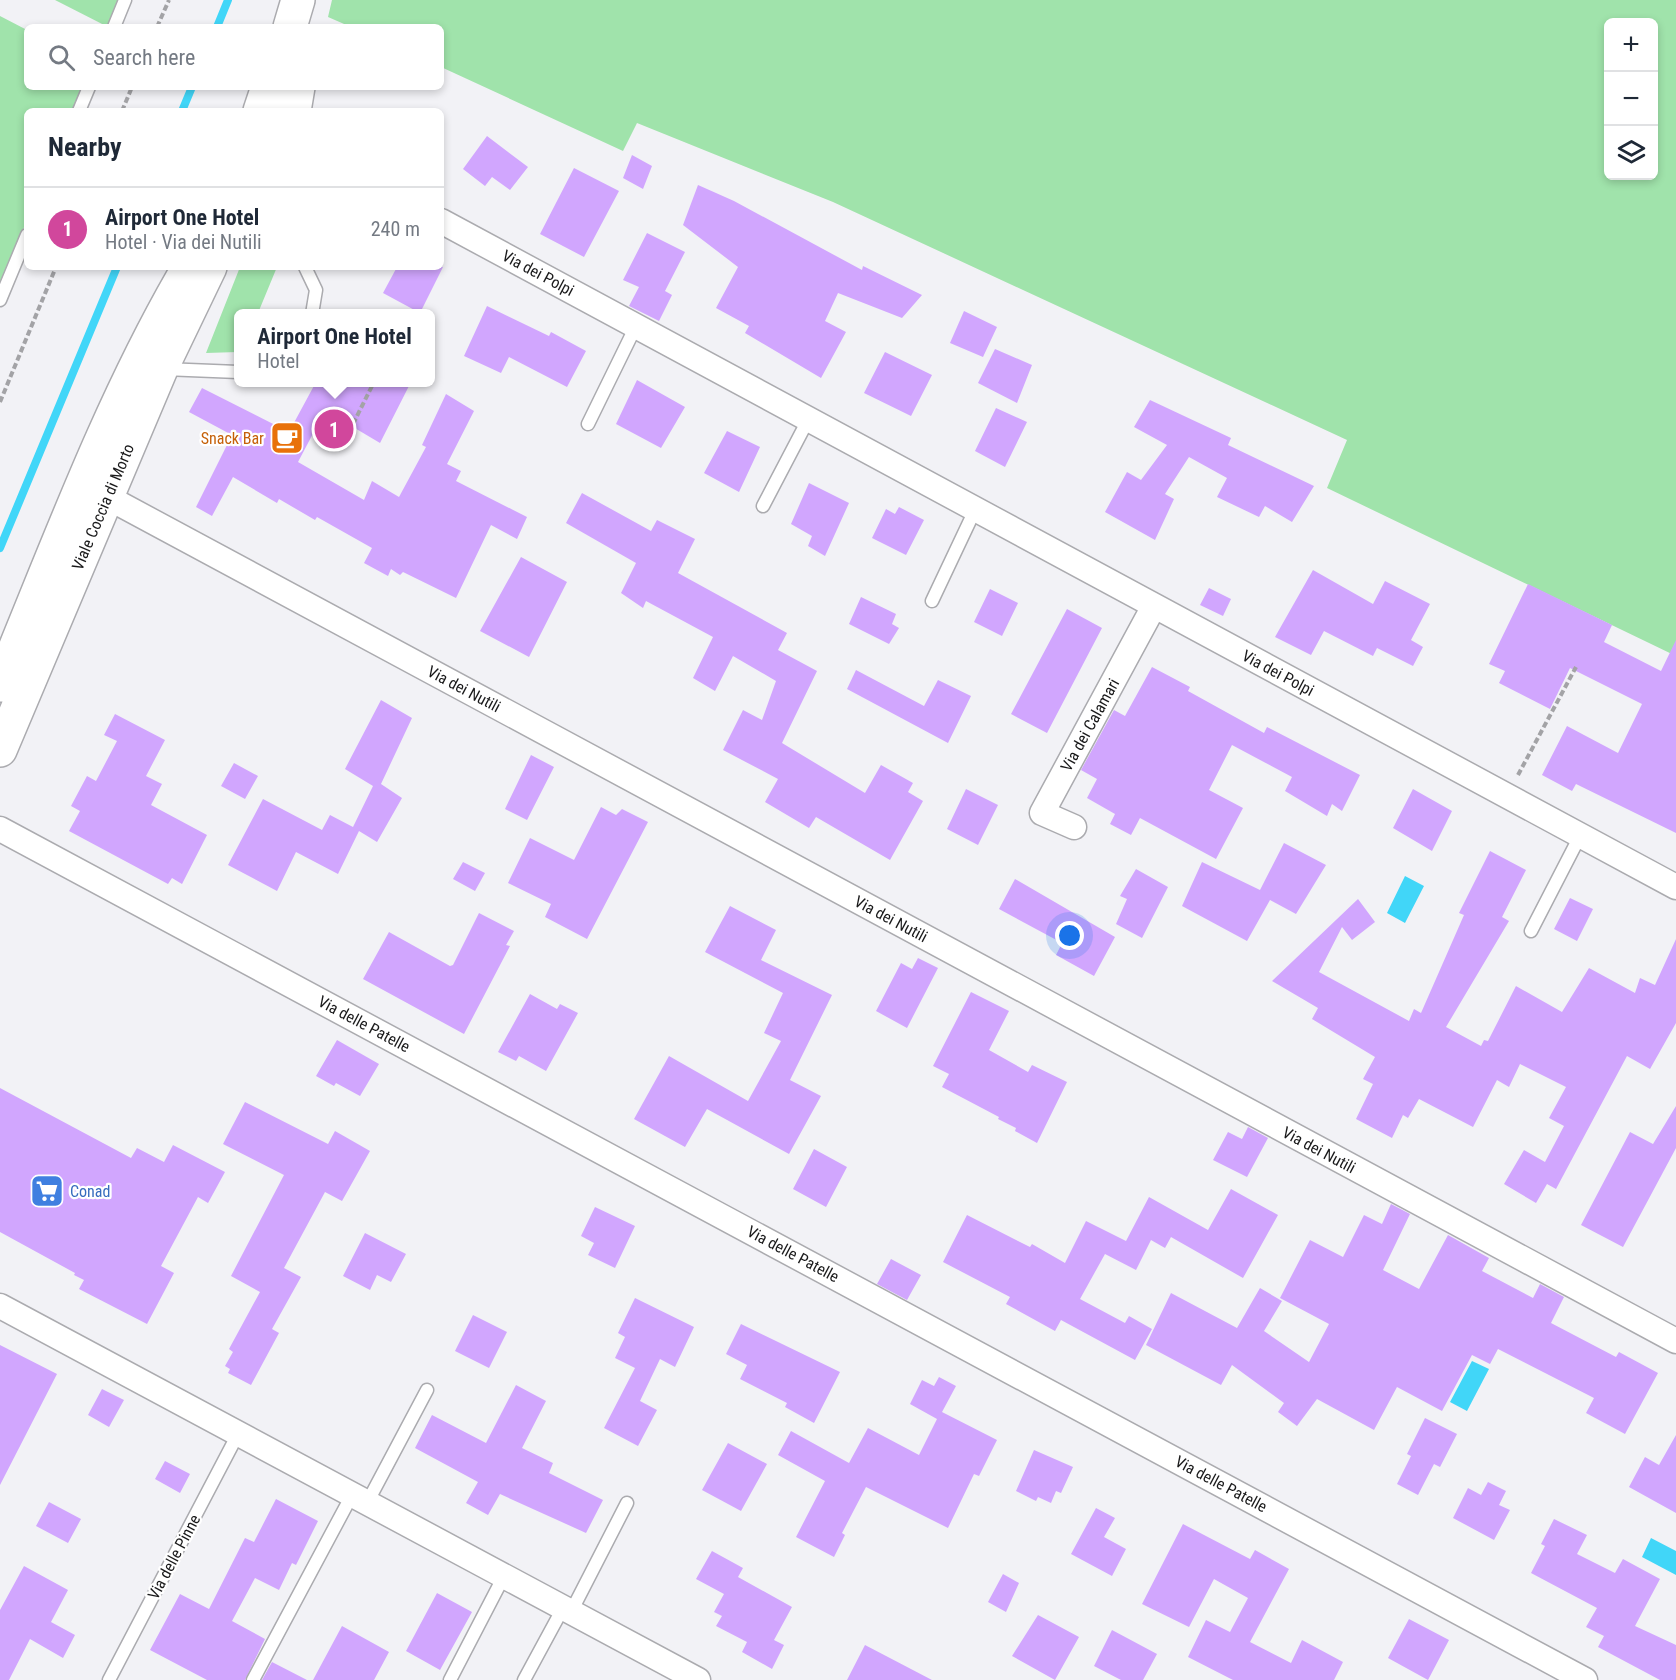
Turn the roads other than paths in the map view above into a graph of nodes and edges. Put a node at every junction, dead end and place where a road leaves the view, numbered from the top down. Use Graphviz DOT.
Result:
graph roads {
  1 [pos="125,0"];
  2 [pos="298,0"];
  3 [pos="309,0"];
  4 [pos="115,24"];
  5 [pos="291,24"];
  6 [pos="305,24"];
  7 [pos="88,90"];
  8 [pos="267,90"];
  9 [pos="298,90"];
  10 [pos="80,108"];
  11 [pos="261,108"];
  12 [pos="294,108"];
  13 [pos="444,223"];
  14 [pos="24,242"];
  15 [pos="186,270"];
  16 [pos="209,270"];
  17 [pos="306,270"];
  18 [pos="0,300"];
  19 [pos="313,309"];
  20 [pos="636,326"];
  21 [pos="161,369"];
  22 [pos="234,372"];
  23 [pos="808,420"];
  24 [pos="588,424"];
  25 [pos="107,497"];
  26 [pos="763,506"];
  27 [pos="975,510"];
  28 [pos="932,601"];
  29 [pos="1154,606"];
  30 [pos="0,685"];
  31 [pos="0,750"];
  32 [pos="1074,827"];
  33 [pos="0,829"];
  34 [pos="1580,836"];
  35 [pos="1676,887"];
  36 [pos="1531,931"];
  37 [pos="0,1306"];
  38 [pos="1676,1341"];
  39 [pos="427,1390"];
  40 [pos="238,1434"];
  41 [pos="359,1499"];
  42 [pos="627,1503"];
  43 [pos="504,1576"];
  44 [pos="567,1610"];
  45 [pos="109,1680"];
  46 [pos="254,1680"];
  47 [pos="450,1680"];
  48 [pos="524,1680"];
  49 [pos="698,1680"];
  50 [pos="1585,1680"];
  1 -- 4 [label="lane"];
  2 -- 5 [label="street"];
  3 -- 6 [label="street"];
  7 -- 10 [label="lane"];
  8 -- 11 [label="street"];
  9 -- 12 [label="street"];
  13 -- 20 [label="street, Via dei Polpi"];
  14 -- 18 [label="lane"];
  15 -- 30 [label="street, Viale Coccia di Morto"];
  16 -- 21 [label="street, Viale Coccia di Morto"];
  17 -- 19 [label="lane"];
  20 -- 23 [label="street, Via dei Polpi"];
  20 -- 24 [label="lane"];
  21 -- 22 [label="lane"];
  21 -- 25 [label="street, Viale Coccia di Morto"];
  23 -- 26 [label="lane"];
  23 -- 27 [label="street, Via dei Polpi"];
  25 -- 31 [label="street, Viale Coccia di Morto"];
  25 -- 38 [label="street, Via dei Nutili"];
  27 -- 28 [label="lane"];
  27 -- 29 [label="street, Via dei Polpi"];
  29 -- 32 [label="street, Via dei Calamari"];
  29 -- 34 [label="street, Via dei Polpi"];
  33 -- 50 [label="street, Via delle Patelle"];
  34 -- 35 [label="street, Via dei Polpi"];
  34 -- 36 [label="lane"];
  37 -- 40 [label="street"];
  39 -- 41 [label="lane"];
  40 -- 41 [label="street"];
  40 -- 45 [label="lane, Via delle Pinne"];
  41 -- 43 [label="street"];
  41 -- 46 [label="lane"];
  42 -- 44 [label="lane"];
  43 -- 44 [label="street"];
  43 -- 47 [label="lane"];
  44 -- 48 [label="lane"];
  44 -- 49 [label="street"];
}
